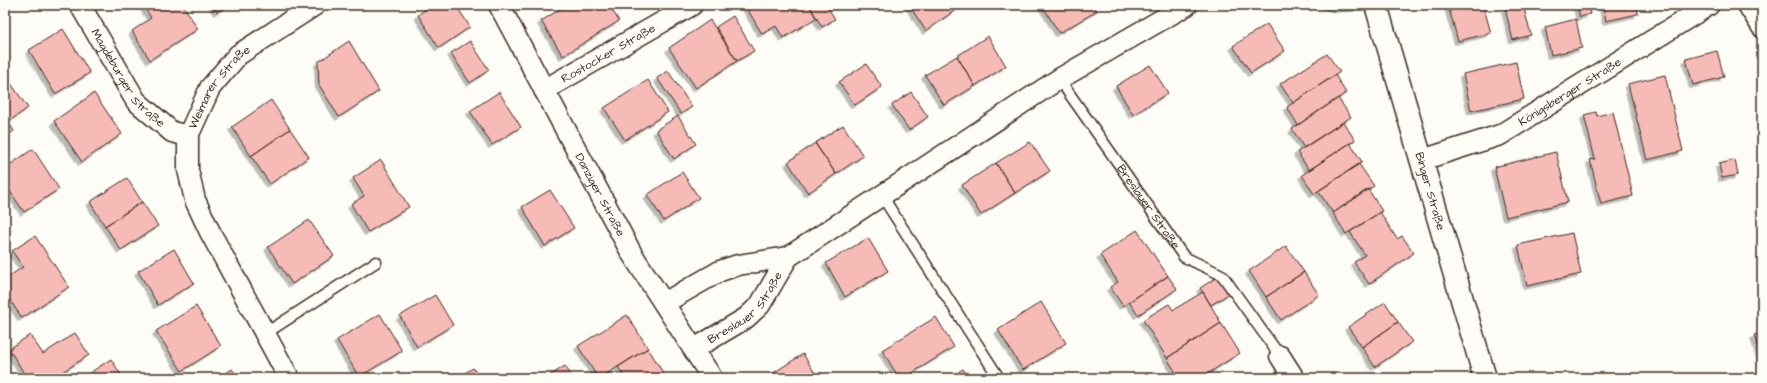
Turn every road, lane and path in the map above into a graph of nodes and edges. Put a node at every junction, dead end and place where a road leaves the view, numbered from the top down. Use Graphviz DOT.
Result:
graph roads {
  1 [pos="80,5"];
  2 [pos="315,5"];
  3 [pos="499,5"];
  4 [pos="692,5"];
  5 [pos="1187,5"];
  6 [pos="1376,5"];
  7 [pos="1709,5"];
  8 [pos="1748,5"];
  9 [pos="1762,27"];
  10 [pos="1059,79"];
  11 [pos="544,90"];
  12 [pos="188,136"];
  13 [pos="1422,160"];
  14 [pos="882,196"];
  15 [pos="788,257"];
  16 [pos="376,262"];
  17 [pos="664,303"];
  18 [pos="266,332"];
  19 [pos="694,349"];
  20 [pos="1280,356"];
  21 [pos="290,378"];
  22 [pos="712,378"];
  23 [pos="999,378"];
  24 [pos="1294,378"];
  25 [pos="1485,378"];
  1 -- 12 [label="street, Magdeburger Straße"];
  2 -- 12 [label="street, Weimarer Straße"];
  3 -- 11 [label="street, Danziger Straße"];
  4 -- 11 [label="street, Rostocker Straße"];
  5 -- 10 [label="street, Breslauer Straße"];
  6 -- 13 [label="main road, Binger Straße"];
  7 -- 13 [label="street, Königsberger Straße"];
  8 -- 9 [label="street"];
  10 -- 14 [label="street, Breslauer Straße"];
  10 -- 20 [label="lane, Breslauer Straße"];
  11 -- 17 [label="street, Danziger Straße"];
  12 -- 18 [label="street, Weimarer Straße"];
  13 -- 25 [label="main road, Binger Straße"];
  14 -- 15 [label="street, Breslauer Straße"];
  14 -- 23 [label="lane"];
  15 -- 17 [label="street, Breslauer Straße"];
  15 -- 19 [label="street, Breslauer Straße"];
  16 -- 18 [label="lane"];
  17 -- 19 [label="street, Danziger Straße"];
  18 -- 21 [label="street, Weimarer Straße"];
  19 -- 22 [label="street, Danziger Straße"];
  20 -- 24 [label="street"];
}
